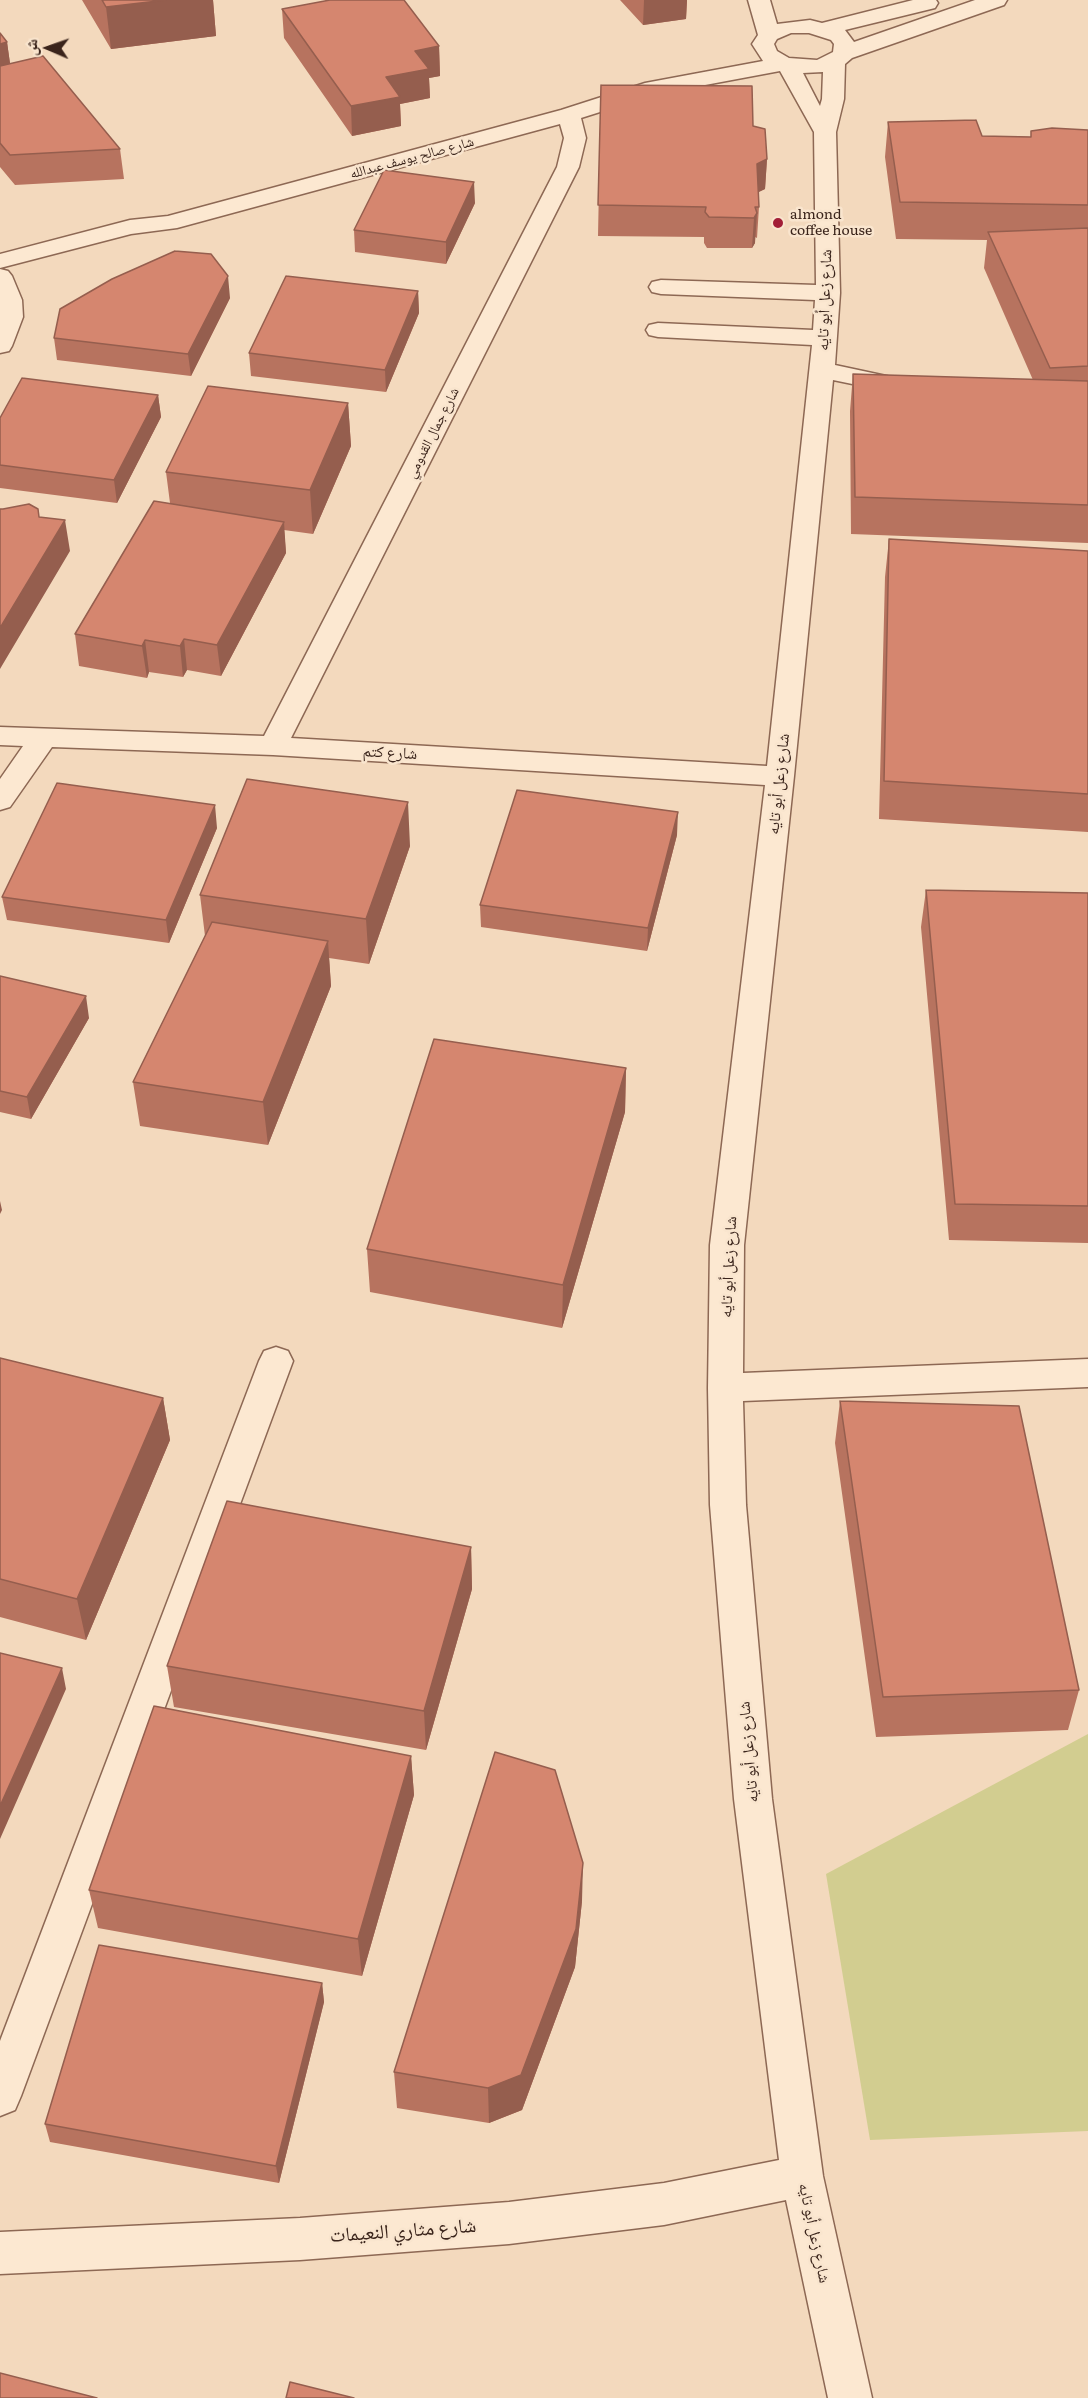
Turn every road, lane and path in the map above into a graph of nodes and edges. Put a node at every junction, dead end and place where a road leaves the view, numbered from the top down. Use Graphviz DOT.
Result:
graph roads {
  1 [pos="759,0"];
  2 [pos="937,0"];
  3 [pos="996,0"];
  4 [pos="802,3"];
  5 [pos="817,28"];
  6 [pos="766,40"];
  7 [pos="839,58"];
  8 [pos="785,64"];
  9 [pos="653,88"];
  10 [pos="569,115"];
  11 [pos="825,132"];
  12 [pos="1,275"];
  13 [pos="663,276"];
  14 [pos="827,282"];
  15 [pos="658,330"];
  16 [pos="0,346"];
  17 [pos="823,354"];
  18 [pos="924,391"];
  19 [pos="0,736"];
  20 [pos="44,737"];
  21 [pos="273,746"];
  22 [pos="780,776"];
  23 [pos="0,800"];
  24 [pos="276,1361"];
  25 [pos="1088,1373"];
  26 [pos="725,1388"];
  27 [pos="0,2096"];
  28 [pos="802,2176"];
  29 [pos="0,2253"];
  30 [pos="850,2398"];
  1 -- 6 [label="street"];
  2 -- 5 [label="street"];
  3 -- 7 [label="street"];
  4 -- 5 [label="street"];
  5 -- 6 [label="street, شارع صالح يوسف عبدالله"];
  5 -- 7 [label="street"];
  6 -- 8 [label="street"];
  6 -- 9 [label="street, شارع صالح يوسف عبدالله"];
  7 -- 8 [label="street, شارع صالح يوسف عبدالله"];
  7 -- 11 [label="street, شارع زعل أبو تايه"];
  8 -- 9 [label="street, شارع صالح يوسف عبدالله"];
  8 -- 11 [label="street"];
  9 -- 10 [label="street, شارع صالح يوسف عبدالله"];
  10 -- 12 [label="street, شارع صالح يوسف عبدالله"];
  10 -- 21 [label="street, شارع جمال القدومي"];
  11 -- 14 [label="street, شارع زعل أبو تايه"];
  12 -- 16 [label="street"];
  13 -- 14 [label="street"];
  14 -- 17 [label="street, شارع زعل أبو تايه"];
  15 -- 17 [label="street"];
  17 -- 18 [label="street"];
  17 -- 22 [label="street, شارع زعل أبو تايه"];
  19 -- 20 [label="street, شارع كتم"];
  20 -- 21 [label="street, شارع كتم"];
  20 -- 23 [label="street"];
  21 -- 22 [label="street, شارع كتم"];
  22 -- 26 [label="street, شارع زعل أبو تايه"];
  24 -- 27 [label="street"];
  25 -- 26 [label="street"];
  26 -- 28 [label="street, شارع زعل أبو تايه"];
  28 -- 29 [label="street, شارع مثاري النعيمات"];
  28 -- 30 [label="street, شارع زعل أبو تايه"];
}
